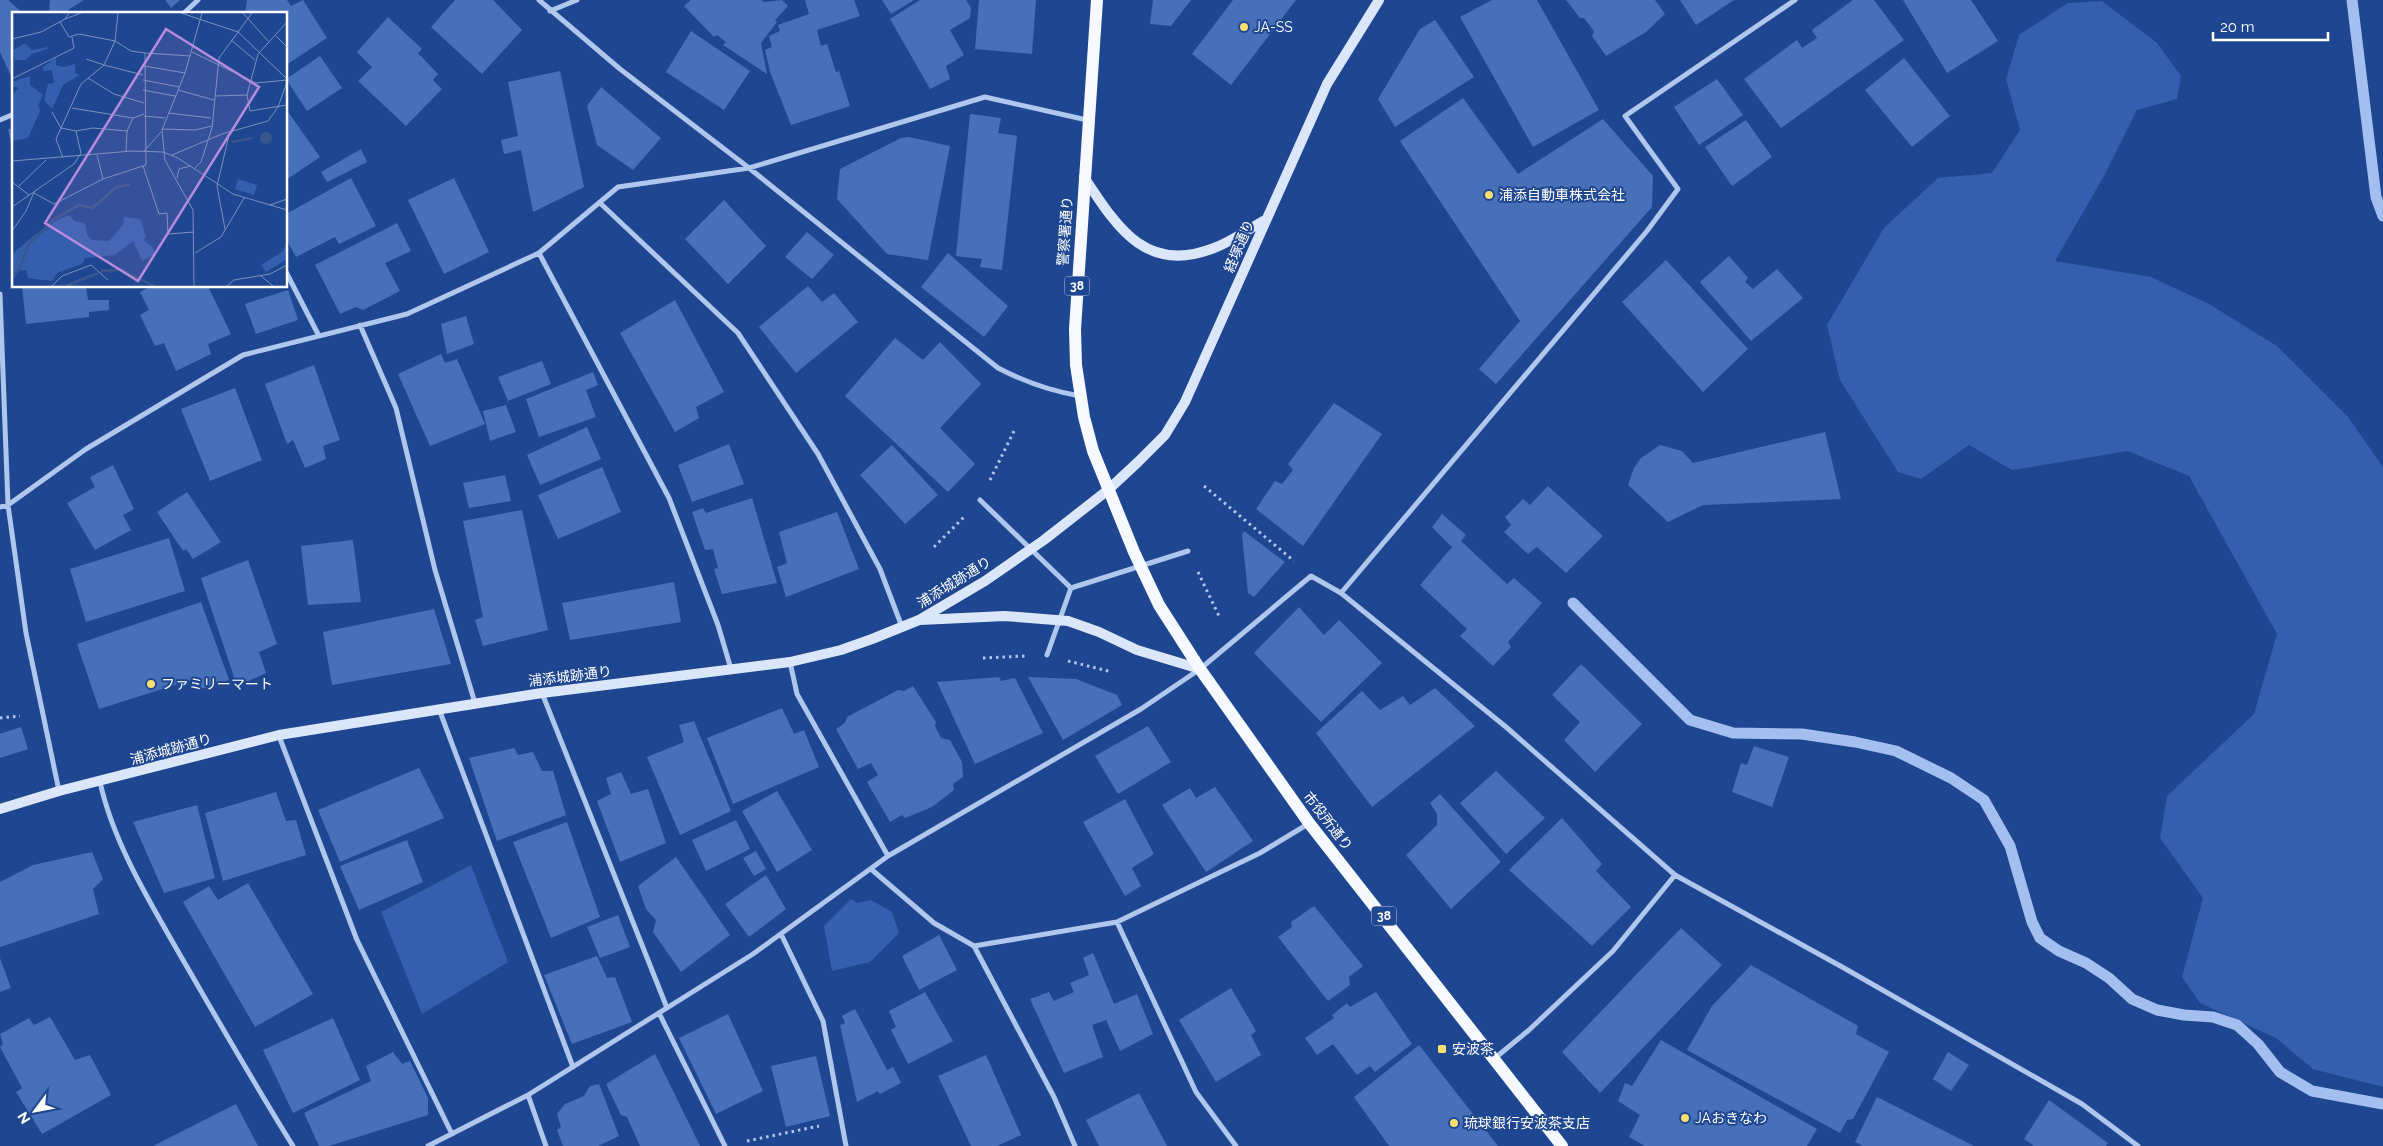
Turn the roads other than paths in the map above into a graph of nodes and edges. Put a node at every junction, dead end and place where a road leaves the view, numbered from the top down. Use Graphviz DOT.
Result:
graph roads {
  1 [pos="198,0"];
  2 [pos="538,0"];
  3 [pos="577,0"];
  4 [pos="1097,0"];
  5 [pos="1379,0"];
  6 [pos="1795,0"];
  7 [pos="550,11"];
  8 [pos="185,12"];
  9 [pos="12,115"];
  10 [pos="0,120"];
  11 [pos="1087,120"];
  12 [pos="748,168"];
  13 [pos="1084,176"];
  14 [pos="600,203"];
  15 [pos="1265,220"];
  16 [pos="539,253"];
  17 [pos="288,276"];
  18 [pos="0,294"];
  19 [pos="360,325"];
  20 [pos="319,336"];
  21 [pos="1081,396"];
  22 [pos="1108,490"];
  23 [pos="980,500"];
  24 [pos="8,504"];
  25 [pos="0,507"];
  26 [pos="1188,551"];
  27 [pos="1071,588"];
  28 [pos="1340,593"];
  29 [pos="919,620"];
  30 [pos="902,628"];
  31 [pos="1047,655"];
  32 [pos="790,662"];
  33 [pos="1200,669"];
  34 [pos="731,670"];
  35 [pos="542,692"];
  36 [pos="475,703"];
  37 [pos="438,708"];
  38 [pos="279,735"];
  39 [pos="100,782"];
  40 [pos="59,791"];
  41 [pos="0,809"];
  42 [pos="1309,823"];
  43 [pos="888,856"];
  44 [pos="870,869"];
  45 [pos="1675,875"];
  46 [pos="1117,922"];
  47 [pos="781,934"];
  48 [pos="974,946"];
  49 [pos="667,1008"];
  50 [pos="659,1013"];
  51 [pos="1495,1058"];
  52 [pos="573,1067"];
  53 [pos="528,1095"];
  54 [pos="452,1134"];
  55 [pos="293,1146"];
  56 [pos="428,1146"];
  57 [pos="546,1146"];
  58 [pos="725,1146"];
  59 [pos="846,1146"];
  60 [pos="1075,1146"];
  61 [pos="1236,1146"];
  62 [pos="1562,1146"];
  63 [pos="2138,1146"];
  1 -- 8 [label="street"];
  2 -- 7 [label="street"];
  3 -- 7 [label="street"];
  4 -- 11 [label="main road, 警察署通り / 38"];
  5 -- 15 [label="main road, 経塚通り"];
  6 -- 28 [label="street"];
  7 -- 12 [label="street"];
  9 -- 10 [label="street"];
  11 -- 12 [label="street"];
  11 -- 13 [label="main road, 警察署通り / 38"];
  12 -- 14 [label="street"];
  12 -- 21 [label="street"];
  13 -- 15 [label="main road"];
  13 -- 21 [label="main road, 警察署通り / 38"];
  14 -- 16 [label="street"];
  14 -- 30 [label="street"];
  15 -- 22 [label="main road, 経塚通り"];
  16 -- 19 [label="street"];
  16 -- 34 [label="street"];
  17 -- 20 [label="street"];
  18 -- 24 [label="street"];
  19 -- 20 [label="street"];
  19 -- 36 [label="street"];
  20 -- 24 [label="street"];
  21 -- 22 [label="main road, 警察署通り / 38"];
  22 -- 29 [label="main road, 浦添城跡通り"];
  22 -- 33 [label="main road, 市役所通り / 38"];
  23 -- 27 [label="street"];
  24 -- 25 [label="street"];
  24 -- 40 [label="street"];
  26 -- 27 [label="street"];
  27 -- 31 [label="street"];
  28 -- 33 [label="street"];
  28 -- 45 [label="street"];
  29 -- 30 [label="main road, 浦添城跡通り"];
  29 -- 33 [label="main road"];
  30 -- 32 [label="main road, 浦添城跡通り"];
  32 -- 34 [label="main road, 浦添城跡通り"];
  32 -- 43 [label="street"];
  33 -- 42 [label="main road, 市役所通り / 38"];
  33 -- 43 [label="street"];
  34 -- 35 [label="main road, 浦添城跡通り"];
  35 -- 36 [label="main road, 浦添城跡通り"];
  35 -- 49 [label="street"];
  36 -- 37 [label="main road, 浦添城跡通り"];
  37 -- 38 [label="main road, 浦添城跡通り"];
  37 -- 52 [label="street"];
  38 -- 39 [label="main road, 浦添城跡通り"];
  38 -- 54 [label="street"];
  39 -- 40 [label="main road, 浦添城跡通り"];
  39 -- 55 [label="street"];
  40 -- 41 [label="main road, 浦添城跡通り"];
  42 -- 46 [label="street"];
  42 -- 51 [label="main road, 市役所通り / 38"];
  43 -- 44 [label="street"];
  44 -- 47 [label="street"];
  44 -- 48 [label="street"];
  45 -- 51 [label="street"];
  45 -- 63 [label="street"];
  46 -- 48 [label="street"];
  46 -- 61 [label="street"];
  47 -- 49 [label="street"];
  47 -- 59 [label="street"];
  48 -- 60 [label="street"];
  49 -- 50 [label="street"];
  50 -- 52 [label="street"];
  50 -- 58 [label="street"];
  51 -- 62 [label="main road, 市役所通り / 38"];
  52 -- 53 [label="street"];
  53 -- 54 [label="street"];
  53 -- 57 [label="street"];
  54 -- 56 [label="street"];
}
